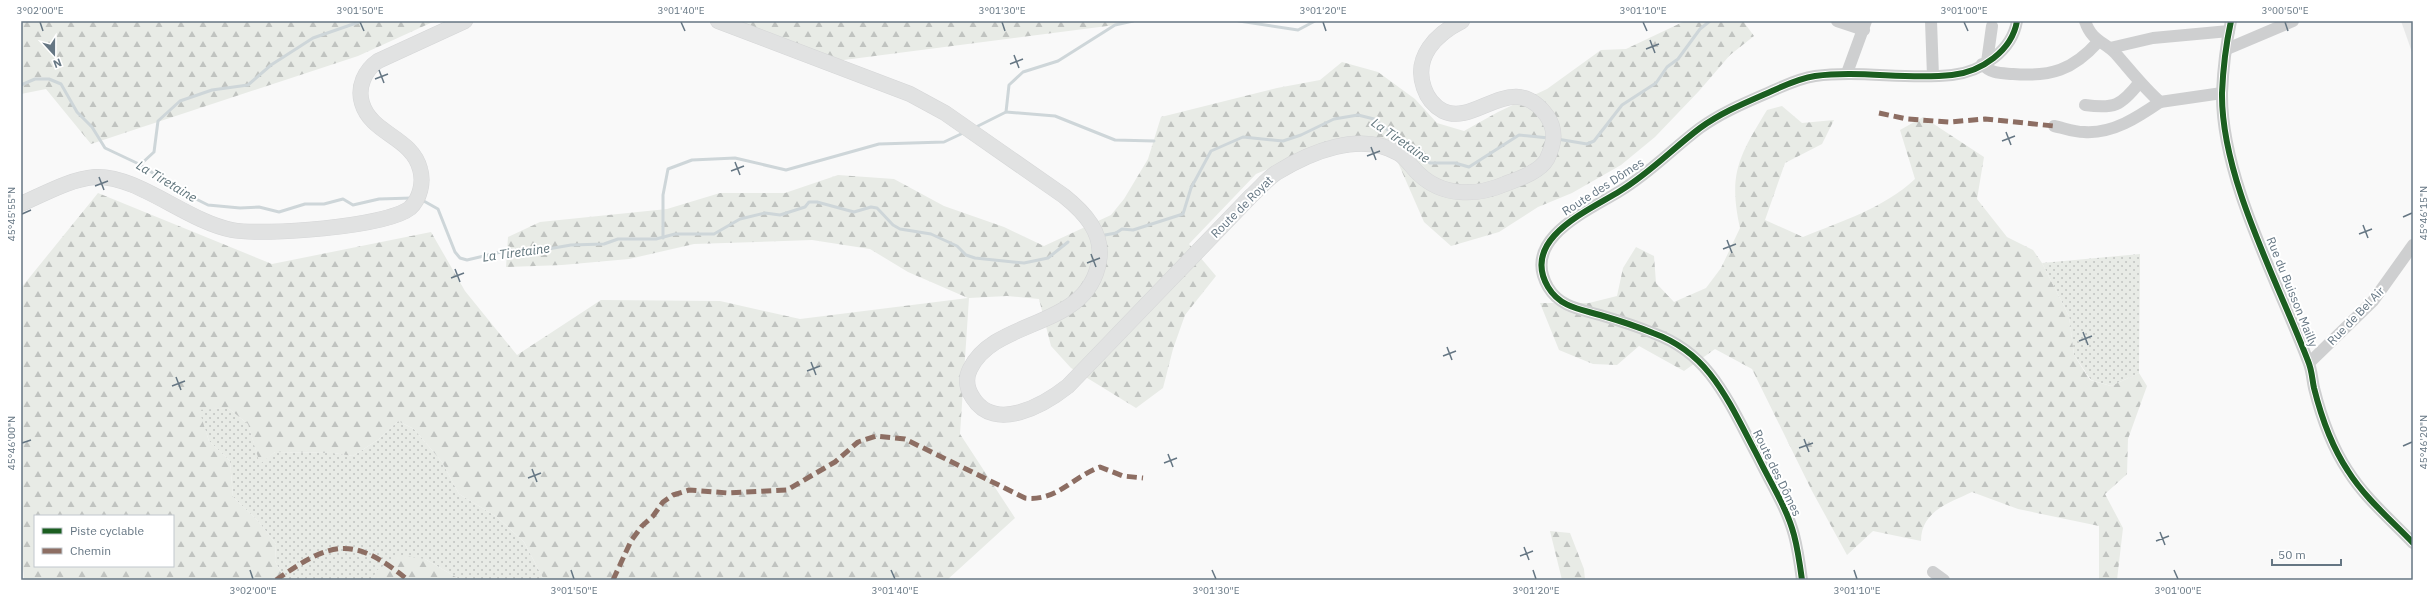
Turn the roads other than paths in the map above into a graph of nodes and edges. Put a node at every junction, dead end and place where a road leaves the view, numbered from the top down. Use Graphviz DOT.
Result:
graph roads {
  1 [pos="718,21"];
  2 [pos="1462,21"];
  3 [pos="1837,21"];
  4 [pos="1931,21"];
  5 [pos="2017,21"];
  6 [pos="2085,21"];
  7 [pos="2293,21"];
  8 [pos="462,22"];
  9 [pos="1865,26"];
  10 [pos="1992,26"];
  11 [pos="2230,26"];
  12 [pos="2098,42"];
  13 [pos="2110,48"];
  14 [pos="2227,49"];
  15 [pos="1984,63"];
  16 [pos="1848,73"];
  17 [pos="1933,76"];
  18 [pos="2139,83"];
  19 [pos="2222,93"];
  20 [pos="2160,102"];
  21 [pos="2085,105"];
  22 [pos="2054,126"];
  23 [pos="21,204"];
  24 [pos="2413,245"];
  25 [pos="2309,363"];
  26 [pos="2413,543"];
  27 [pos="1933,572"];
  28 [pos="1802,580"];
  29 [pos="1944,580"];
  1 -- 2 [label="main road, Route de Royat"];
  3 -- 9 [label="street"];
  4 -- 17 [label="street"];
  5 -- 15 [label="street, Route des Dômes"];
  6 -- 12 [label="street"];
  7 -- 14 [label="street"];
  8 -- 23 [label="main road"];
  9 -- 16 [label="street"];
  10 -- 15 [label="street"];
  11 -- 13 [label="street"];
  11 -- 14 [label="street, Rue du Buisson Mailly"];
  12 -- 13 [label="street"];
  12 -- 15 [label="street"];
  13 -- 18 [label="street"];
  14 -- 19 [label="street, Rue du Buisson Mailly"];
  15 -- 17 [label="street, Route des Dômes"];
  16 -- 17 [label="street, Route des Dômes"];
  16 -- 28 [label="street, Route des Dômes"];
  18 -- 20 [label="street"];
  18 -- 21 [label="street"];
  19 -- 20 [label="street"];
  19 -- 25 [label="street, Rue du Buisson Mailly"];
  20 -- 22 [label="street"];
  24 -- 25 [label="street, Rue de Bel Air"];
  25 -- 26 [label="street, Rue du Buisson Mailly"];
  27 -- 29 [label="street"];
}
